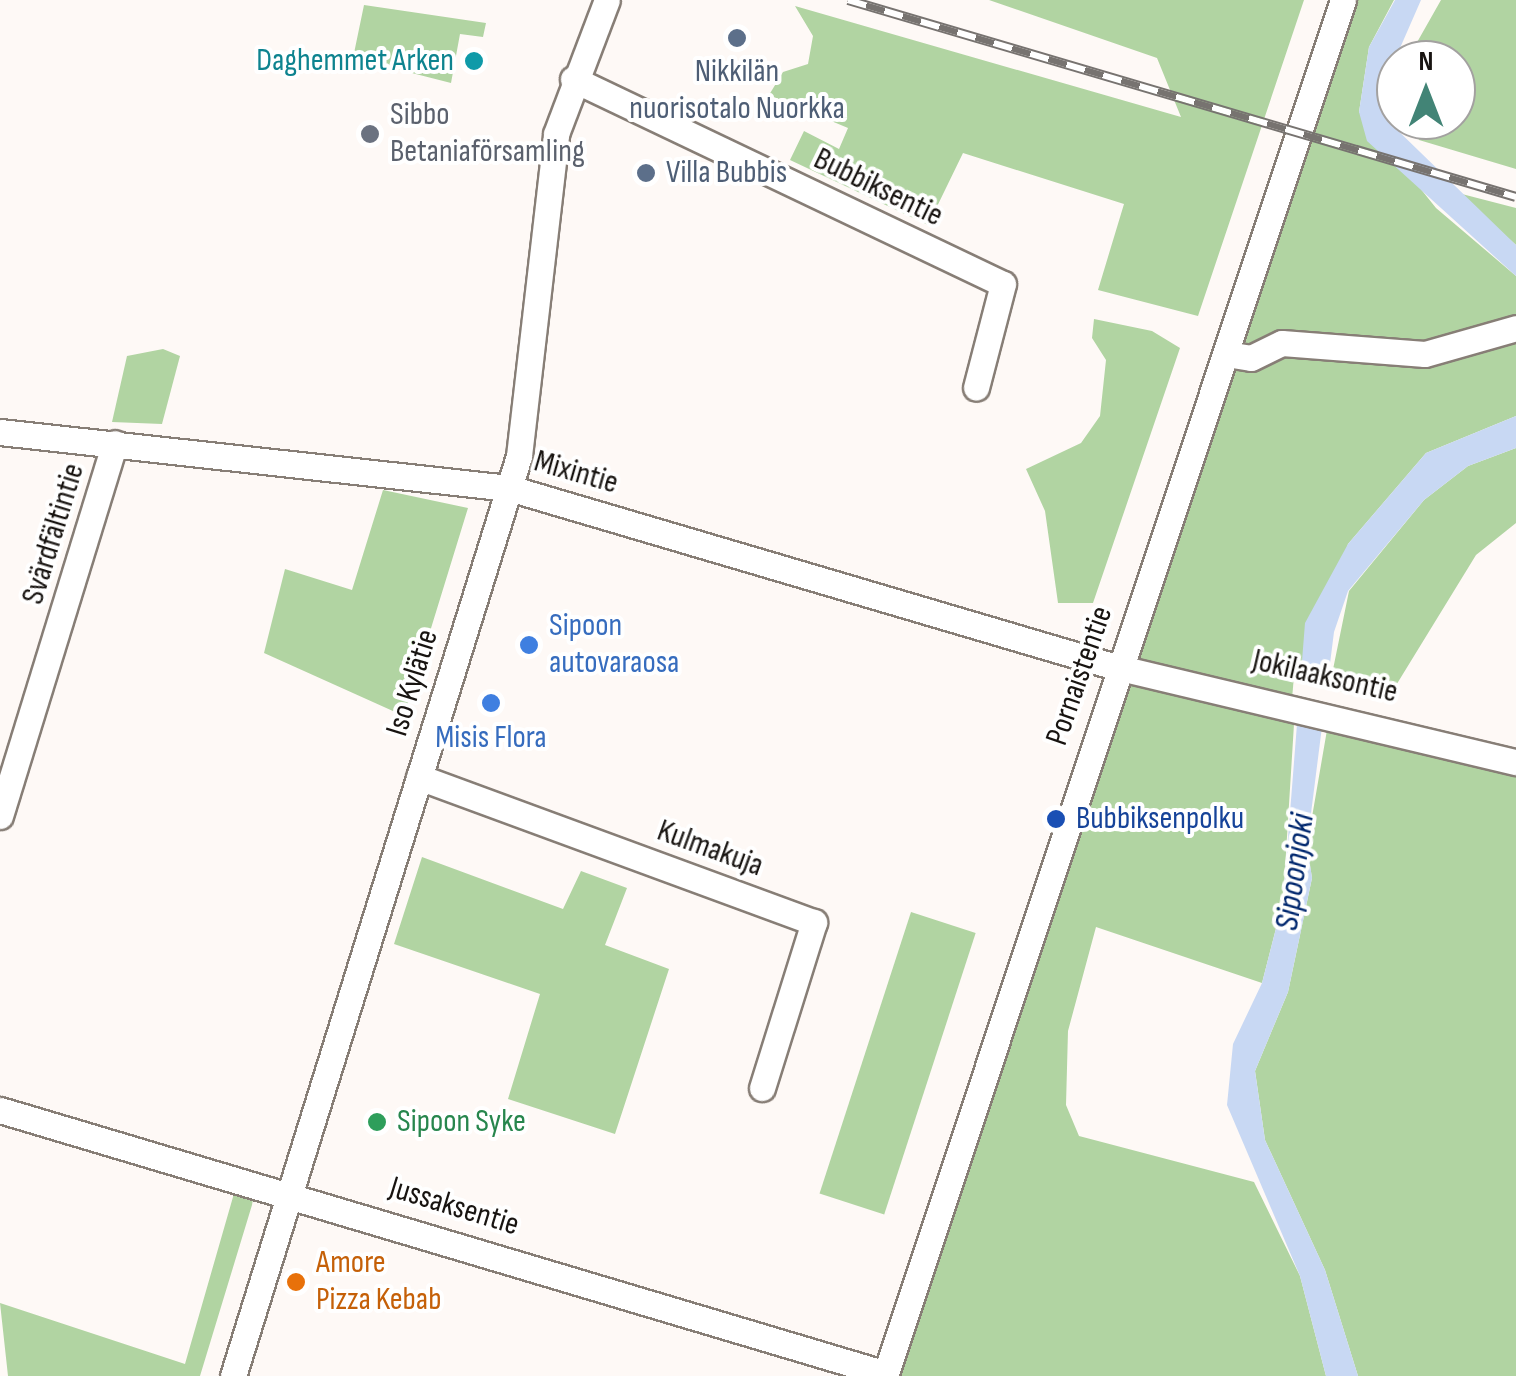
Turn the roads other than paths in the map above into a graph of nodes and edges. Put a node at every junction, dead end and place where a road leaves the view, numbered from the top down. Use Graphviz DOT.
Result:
graph roads {
  1 [pos="607,0"];
  2 [pos="1343,0"];
  3 [pos="573,79"];
  4 [pos="1516,328"];
  5 [pos="1226,354"];
  6 [pos="976,388"];
  7 [pos="0,432"];
  8 [pos="115,443"];
  9 [pos="509,488"];
  10 [pos="1116,666"];
  11 [pos="1516,762"];
  12 [pos="419,777"];
  13 [pos="0,816"];
  14 [pos="762,1088"];
  15 [pos="0,1110"];
  16 [pos="290,1190"];
  17 [pos="885,1375"];
  18 [pos="233,1376"];
  1 -- 3 [label="street, Iso Kylätie"];
  2 -- 5 [label="street, Pornaistentie"];
  3 -- 6 [label="street, Bubbiksentie"];
  3 -- 9 [label="street, Iso Kylätie"];
  4 -- 5 [label="street"];
  5 -- 10 [label="street, Pornaistentie"];
  7 -- 8 [label="street, Mixintie"];
  8 -- 9 [label="street, Mixintie"];
  8 -- 13 [label="street, Svärdfältintie"];
  9 -- 10 [label="street, Mixintie"];
  9 -- 12 [label="street, Iso Kylätie"];
  10 -- 11 [label="street, Jokilaaksontie"];
  10 -- 17 [label="street, Pornaistentie"];
  12 -- 14 [label="street, Kulmakuja"];
  12 -- 16 [label="street, Iso Kylätie"];
  15 -- 16 [label="street, Jussaksentie"];
  16 -- 17 [label="street, Jussaksentie"];
  16 -- 18 [label="street, Iso Kylätie"];
}
